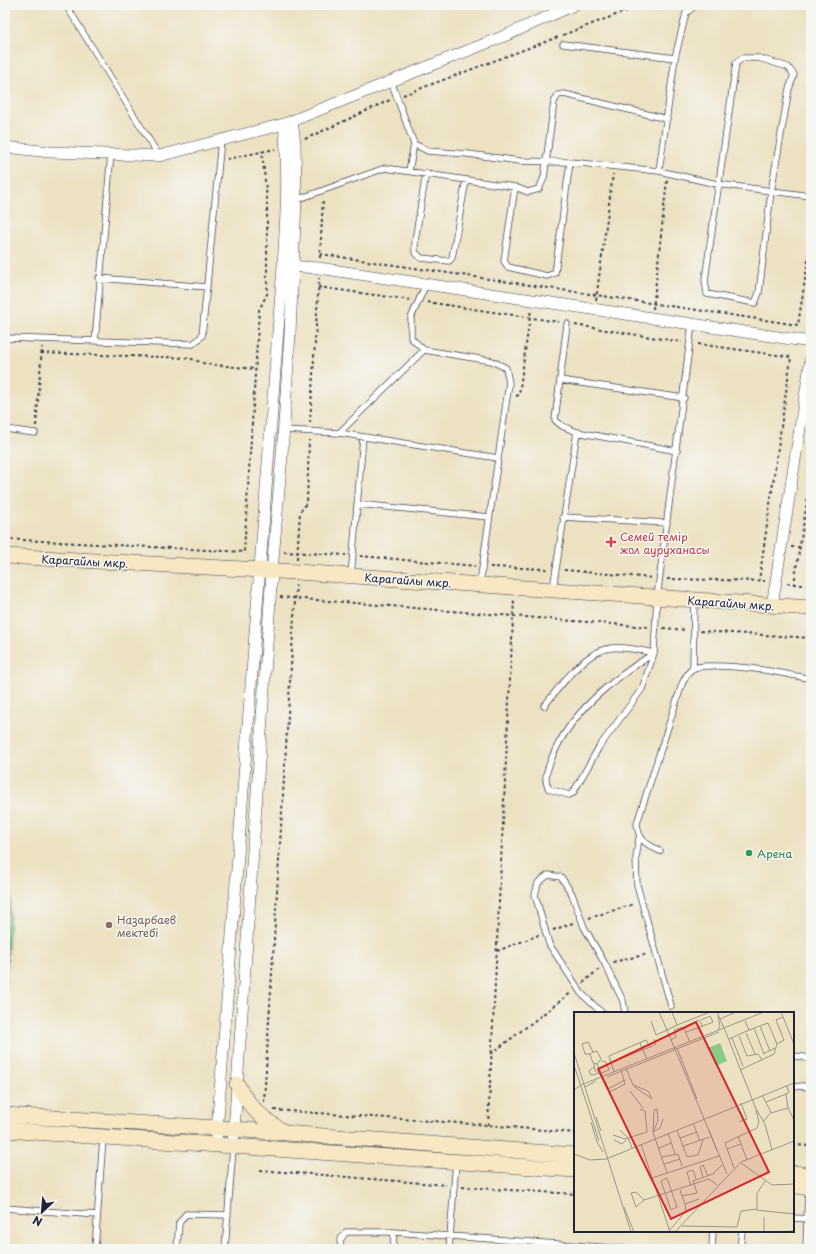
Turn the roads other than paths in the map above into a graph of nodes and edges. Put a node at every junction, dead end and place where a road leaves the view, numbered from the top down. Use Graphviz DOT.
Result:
graph roads {
  1 [pos="66,5"];
  2 [pos="574,5"];
  3 [pos="696,5"];
  4 [pos="563,44"];
  5 [pos="675,58"];
  6 [pos="392,81"];
  7 [pos="667,119"];
  8 [pos="288,123"];
  9 [pos="221,140"];
  10 [pos="414,144"];
  11 [pos="291,145"];
  12 [pos="5,147"];
  13 [pos="111,153"];
  14 [pos="159,156"];
  15 [pos="546,161"];
  16 [pos="570,162"];
  17 [pos="409,171"];
  18 [pos="659,171"];
  19 [pos="426,173"];
  20 [pos="466,180"];
  21 [pos="717,184"];
  22 [pos="515,187"];
  23 [pos="771,192"];
  24 [pos="811,196"];
  25 [pos="296,200"];
  26 [pos="289,266"];
  27 [pos="99,278"];
  28 [pos="426,284"];
  29 [pos="207,287"];
  30 [pos="567,324"];
  31 [pos="692,324"];
  32 [pos="5,338"];
  33 [pos="95,341"];
  34 [pos="811,342"];
  35 [pos="424,350"];
  36 [pos="811,358"];
  37 [pos="560,380"];
  38 [pos="684,398"];
  39 [pos="5,429"];
  40 [pos="284,430"];
  41 [pos="36,432"];
  42 [pos="577,432"];
  43 [pos="339,433"];
  44 [pos="363,437"];
  45 [pos="677,451"];
  46 [pos="498,458"];
  47 [pos="357,504"];
  48 [pos="489,517"];
  49 [pos="563,517"];
  50 [pos="668,523"];
  51 [pos="5,556"];
  52 [pos="266,571"];
  53 [pos="351,576"];
  54 [pos="480,585"];
  55 [pos="552,590"];
  56 [pos="657,598"];
  57 [pos="694,601"];
  58 [pos="772,606"];
  59 [pos="811,608"];
  60 [pos="654,653"];
  61 [pos="693,669"];
  62 [pos="811,679"];
  63 [pos="544,706"];
  64 [pos="640,838"];
  65 [pos="660,851"];
  66 [pos="671,1006"];
  67 [pos="601,1012"];
  68 [pos="625,1012"];
  69 [pos="794,1056"];
  70 [pos="811,1061"];
  71 [pos="236,1084"];
  72 [pos="794,1087"];
  73 [pos="811,1088"];
  74 [pos="811,1093"];
  75 [pos="5,1115"];
  76 [pos="216,1128"];
  77 [pos="233,1129"];
  78 [pos="5,1130"];
  79 [pos="287,1133"];
  80 [pos="103,1136"];
  81 [pos="216,1144"];
  82 [pos="233,1145"];
  83 [pos="574,1155"];
  84 [pos="811,1156"];
  85 [pos="456,1162"];
  86 [pos="574,1170"];
  87 [pos="794,1173"];
  88 [pos="810,1181"];
  89 [pos="794,1186"];
  90 [pos="5,1208"];
  91 [pos="97,1215"];
  92 [pos="228,1215"];
  93 [pos="794,1218"];
  94 [pos="809,1219"];
  95 [pos="394,1232"];
  96 [pos="713,1232"];
  97 [pos="742,1232"];
  98 [pos="450,1236"];
  99 [pos="560,1247"];
  100 [pos="95,1249"];
  101 [pos="177,1249"];
  102 [pos="225,1249"];
  103 [pos="340,1249"];
  104 [pos="393,1249"];
  105 [pos="449,1249"];
  106 [pos="627,1249"];
  107 [pos="712,1249"];
  108 [pos="740,1249"];
  109 [pos="806,1249"];
  1 -- 14 [label="lane"];
  2 -- 6 [label="street"];
  3 -- 5 [label="lane"];
  4 -- 5 [label="lane"];
  5 -- 7 [label="lane"];
  6 -- 8 [label="street"];
  6 -- 10 [label="lane"];
  7 -- 15 [label="lane"];
  7 -- 18 [label="lane"];
  8 -- 9 [label="street"];
  8 -- 11 [label="street"];
  9 -- 14 [label="street"];
  9 -- 29 [label="lane"];
  10 -- 15 [label="lane"];
  10 -- 17 [label="lane"];
  11 -- 25 [label="street"];
  11 -- 26 [label="street"];
  12 -- 13 [label="street"];
  13 -- 14 [label="street"];
  13 -- 27 [label="lane"];
  15 -- 16 [label="lane"];
  15 -- 22 [label="lane"];
  16 -- 18 [label="lane"];
  16 -- 22 [label="lane"];
  17 -- 19 [label="lane"];
  17 -- 25 [label="lane"];
  18 -- 21 [label="lane"];
  19 -- 20 [label="lane"];
  19 -- 20 [label="lane"];
  20 -- 22 [label="lane"];
  21 -- 23 [label="lane"];
  21 -- 23 [label="lane"];
  21 -- 23 [label="lane"];
  23 -- 24 [label="lane"];
  25 -- 26 [label="street"];
  26 -- 28 [label="street"];
  26 -- 40 [label="street"];
  26 -- 52 [label="street"];
  27 -- 29 [label="lane"];
  27 -- 33 [label="lane"];
  28 -- 31 [label="street"];
  28 -- 35 [label="lane"];
  29 -- 33 [label="lane"];
  30 -- 37 [label="lane"];
  31 -- 34 [label="street"];
  31 -- 38 [label="lane"];
  32 -- 33 [label="lane"];
  35 -- 43 [label="lane"];
  35 -- 46 [label="lane"];
  36 -- 58 [label="street"];
  37 -- 38 [label="lane"];
  37 -- 42 [label="lane"];
  38 -- 45 [label="lane"];
  39 -- 41 [label="lane"];
  40 -- 43 [label="lane"];
  40 -- 52 [label="street"];
  42 -- 45 [label="lane"];
  42 -- 49 [label="lane"];
  43 -- 44 [label="lane"];
  44 -- 46 [label="lane"];
  44 -- 47 [label="lane"];
  45 -- 50 [label="lane"];
  46 -- 48 [label="lane"];
  47 -- 48 [label="lane"];
  47 -- 53 [label="lane"];
  48 -- 54 [label="lane"];
  49 -- 50 [label="lane"];
  49 -- 55 [label="lane"];
  50 -- 56 [label="lane"];
  51 -- 52 [label="street, Карагайлы мкр."];
  52 -- 53 [label="street, Карагайлы мкр."];
  52 -- 71 [label="street"];
  52 -- 76 [label="street"];
  53 -- 54 [label="street, Карагайлы мкр."];
  54 -- 55 [label="street, Карагайлы мкр."];
  55 -- 56 [label="street, Карагайлы мкр."];
  56 -- 57 [label="street, Карагайлы мкр."];
  56 -- 60 [label="lane"];
  57 -- 58 [label="street, Карагайлы мкр."];
  57 -- 61 [label="lane"];
  58 -- 59 [label="street, Карагайлы мкр."];
  60 -- 60 [label="lane"];
  60 -- 63 [label="lane"];
  61 -- 62 [label="lane"];
  61 -- 64 [label="lane"];
  64 -- 65 [label="lane"];
  64 -- 66 [label="lane"];
  67 -- 68 [label="lane"];
  69 -- 70 [label="lane"];
  71 -- 77 [label="street"];
  71 -- 79 [label="street"];
  72 -- 73 [label="lane"];
  73 -- 74 [label="lane"];
  75 -- 76 [label="street"];
  76 -- 77 [label="street"];
  76 -- 81 [label="street"];
  77 -- 79 [label="street"];
  77 -- 82 [label="street"];
  78 -- 80 [label="street"];
  79 -- 83 [label="street"];
  80 -- 81 [label="street"];
  80 -- 91 [label="lane"];
  81 -- 82 [label="street"];
  82 -- 85 [label="street"];
  82 -- 92 [label="lane"];
  84 -- 88 [label="lane"];
  85 -- 86 [label="street"];
  85 -- 98 [label="lane"];
  87 -- 88 [label="street"];
  88 -- 89 [label="street"];
  88 -- 94 [label="lane"];
  90 -- 91 [label="lane"];
  91 -- 100 [label="lane"];
  92 -- 101 [label="lane"];
  92 -- 102 [label="lane"];
  93 -- 94 [label="lane"];
  94 -- 109 [label="lane"];
  95 -- 98 [label="lane"];
  95 -- 103 [label="lane"];
  95 -- 104 [label="lane"];
  96 -- 107 [label="lane"];
  97 -- 108 [label="lane"];
  98 -- 99 [label="lane"];
  98 -- 105 [label="lane"];
  99 -- 106 [label="lane"];
}
